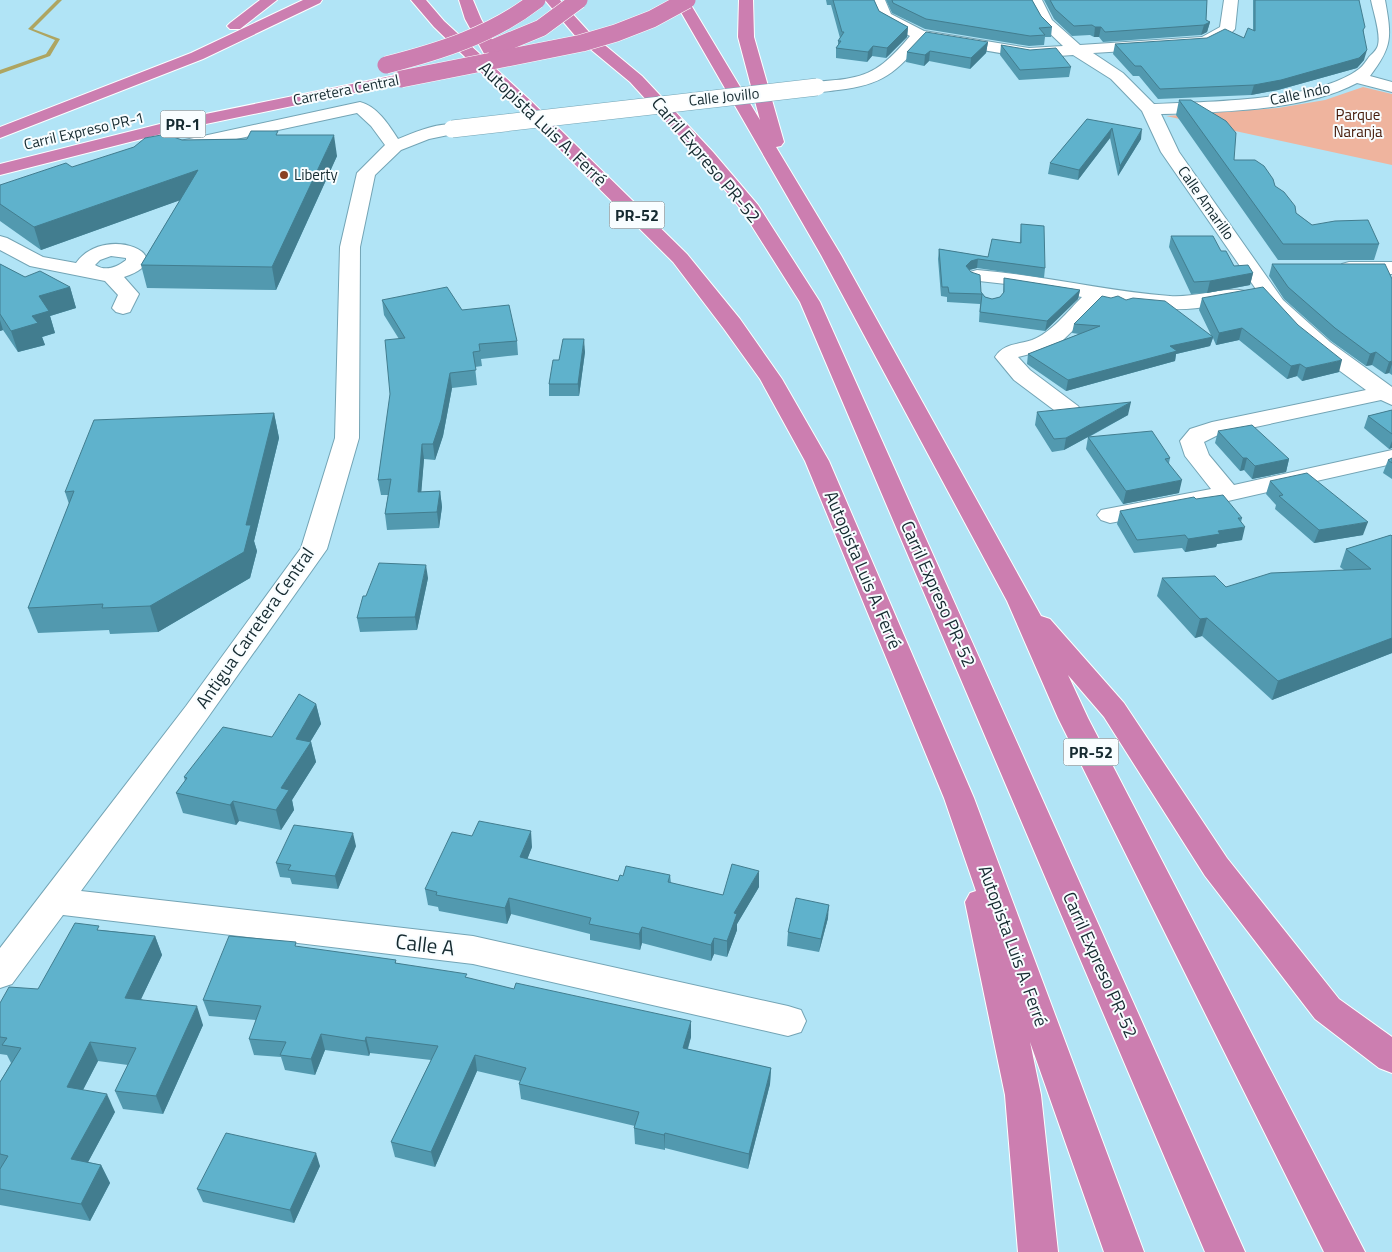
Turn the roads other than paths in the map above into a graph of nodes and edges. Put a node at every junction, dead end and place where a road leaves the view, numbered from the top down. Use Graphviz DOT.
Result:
graph roads {
  1 [pos="270,0"];
  2 [pos="315,0"];
  3 [pos="418,0"];
  4 [pos="466,0"];
  5 [pos="537,0"];
  6 [pos="552,0"];
  7 [pos="579,0"];
  8 [pos="681,0"];
  9 [pos="688,0"];
  10 [pos="746,0"];
  11 [pos="878,0"];
  12 [pos="1035,0"];
  13 [pos="1231,0"];
  14 [pos="1378,0"];
  15 [pos="920,35"];
  16 [pos="1078,51"];
  17 [pos="404,76"];
  18 [pos="1358,78"];
  19 [pos="128,82"];
  20 [pos="1392,87"];
  21 [pos="526,106"];
  22 [pos="1150,109"];
  23 [pos="133,119"];
  24 [pos="452,128"];
  25 [pos="0,133"];
  26 [pos="395,146"];
  27 [pos="152,152"];
  28 [pos="0,170"];
  29 [pos="785,177"];
  30 [pos="0,242"];
  31 [pos="1252,268"];
  32 [pos="1278,268"];
  33 [pos="1333,268"];
  34 [pos="1392,268"];
  35 [pos="89,271"];
  36 [pos="110,274"];
  37 [pos="987,282"];
  38 [pos="1266,290"];
  39 [pos="1098,294"];
  40 [pos="123,308"];
  41 [pos="1388,395"];
  42 [pos="1070,411"];
  43 [pos="1392,457"];
  44 [pos="1228,494"];
  45 [pos="1110,515"];
  46 [pos="1020,601"];
  47 [pos="959,798"];
  48 [pos="56,901"];
  49 [pos="0,974"];
  50 [pos="788,1021"];
  51 [pos="1392,1057"];
  52 [pos="1038,1252"];
  53 [pos="1124,1252"];
  54 [pos="1226,1252"];
  55 [pos="1345,1252"];
  1 -- 19 [label="highway"];
  2 -- 19 [label="highway"];
  3 -- 21 [label="highway, Autopista Luis A. Ferré / PR-52"];
  4 -- 21 [label="highway"];
  5 -- 23 [label="highway, Carril Expreso PR-1, bridge"];
  6 -- 54 [label="highway, Carril Expreso PR-52"];
  7 -- 17 [label="highway, bridge"];
  8 -- 29 [label="highway, PR-52"];
  9 -- 17 [label="highway, Carretera Central / PR-1, bridge"];
  10 -- 29 [label="highway"];
  11 -- 15 [label="street"];
  12 -- 16 [label="street, Calle Amarillo"];
  13 -- 16 [label="street"];
  14 -- 18 [label="street, Calle Indo"];
  15 -- 16 [label="street"];
  15 -- 24 [label="street, Calle Jovillo, bridge"];
  16 -- 22 [label="street, Calle Amarillo"];
  17 -- 28 [label="highway, Carretera Central / PR-1"];
  18 -- 20 [label="street"];
  18 -- 22 [label="street, Calle Indo"];
  19 -- 25 [label="highway"];
  21 -- 47 [label="highway, Autopista Luis A. Ferré / PR-52"];
  22 -- 31 [label="street, Calle Amarillo"];
  24 -- 26 [label="street, Antigua Carretera Central"];
  26 -- 27 [label="street"];
  26 -- 48 [label="street, Antigua Carretera Central"];
  29 -- 46 [label="highway, PR-52"];
  30 -- 35 [label="street"];
  31 -- 32 [label="street"];
  31 -- 38 [label="street, Calle Amarillo"];
  33 -- 34 [label="street"];
  35 -- 36 [label="street"];
  35 -- 36 [label="street"];
  36 -- 40 [label="street"];
  37 -- 39 [label="street"];
  38 -- 39 [label="street"];
  38 -- 41 [label="street, Calle Amarillo"];
  39 -- 42 [label="street"];
  41 -- 44 [label="street"];
  43 -- 44 [label="street"];
  44 -- 45 [label="street"];
  46 -- 51 [label="highway"];
  46 -- 55 [label="highway, PR-52"];
  47 -- 52 [label="highway"];
  47 -- 53 [label="highway, Autopista Luis A. Ferré / PR-52"];
  48 -- 49 [label="street, Antigua Carretera Central"];
  48 -- 50 [label="street, Calle A"];
}
